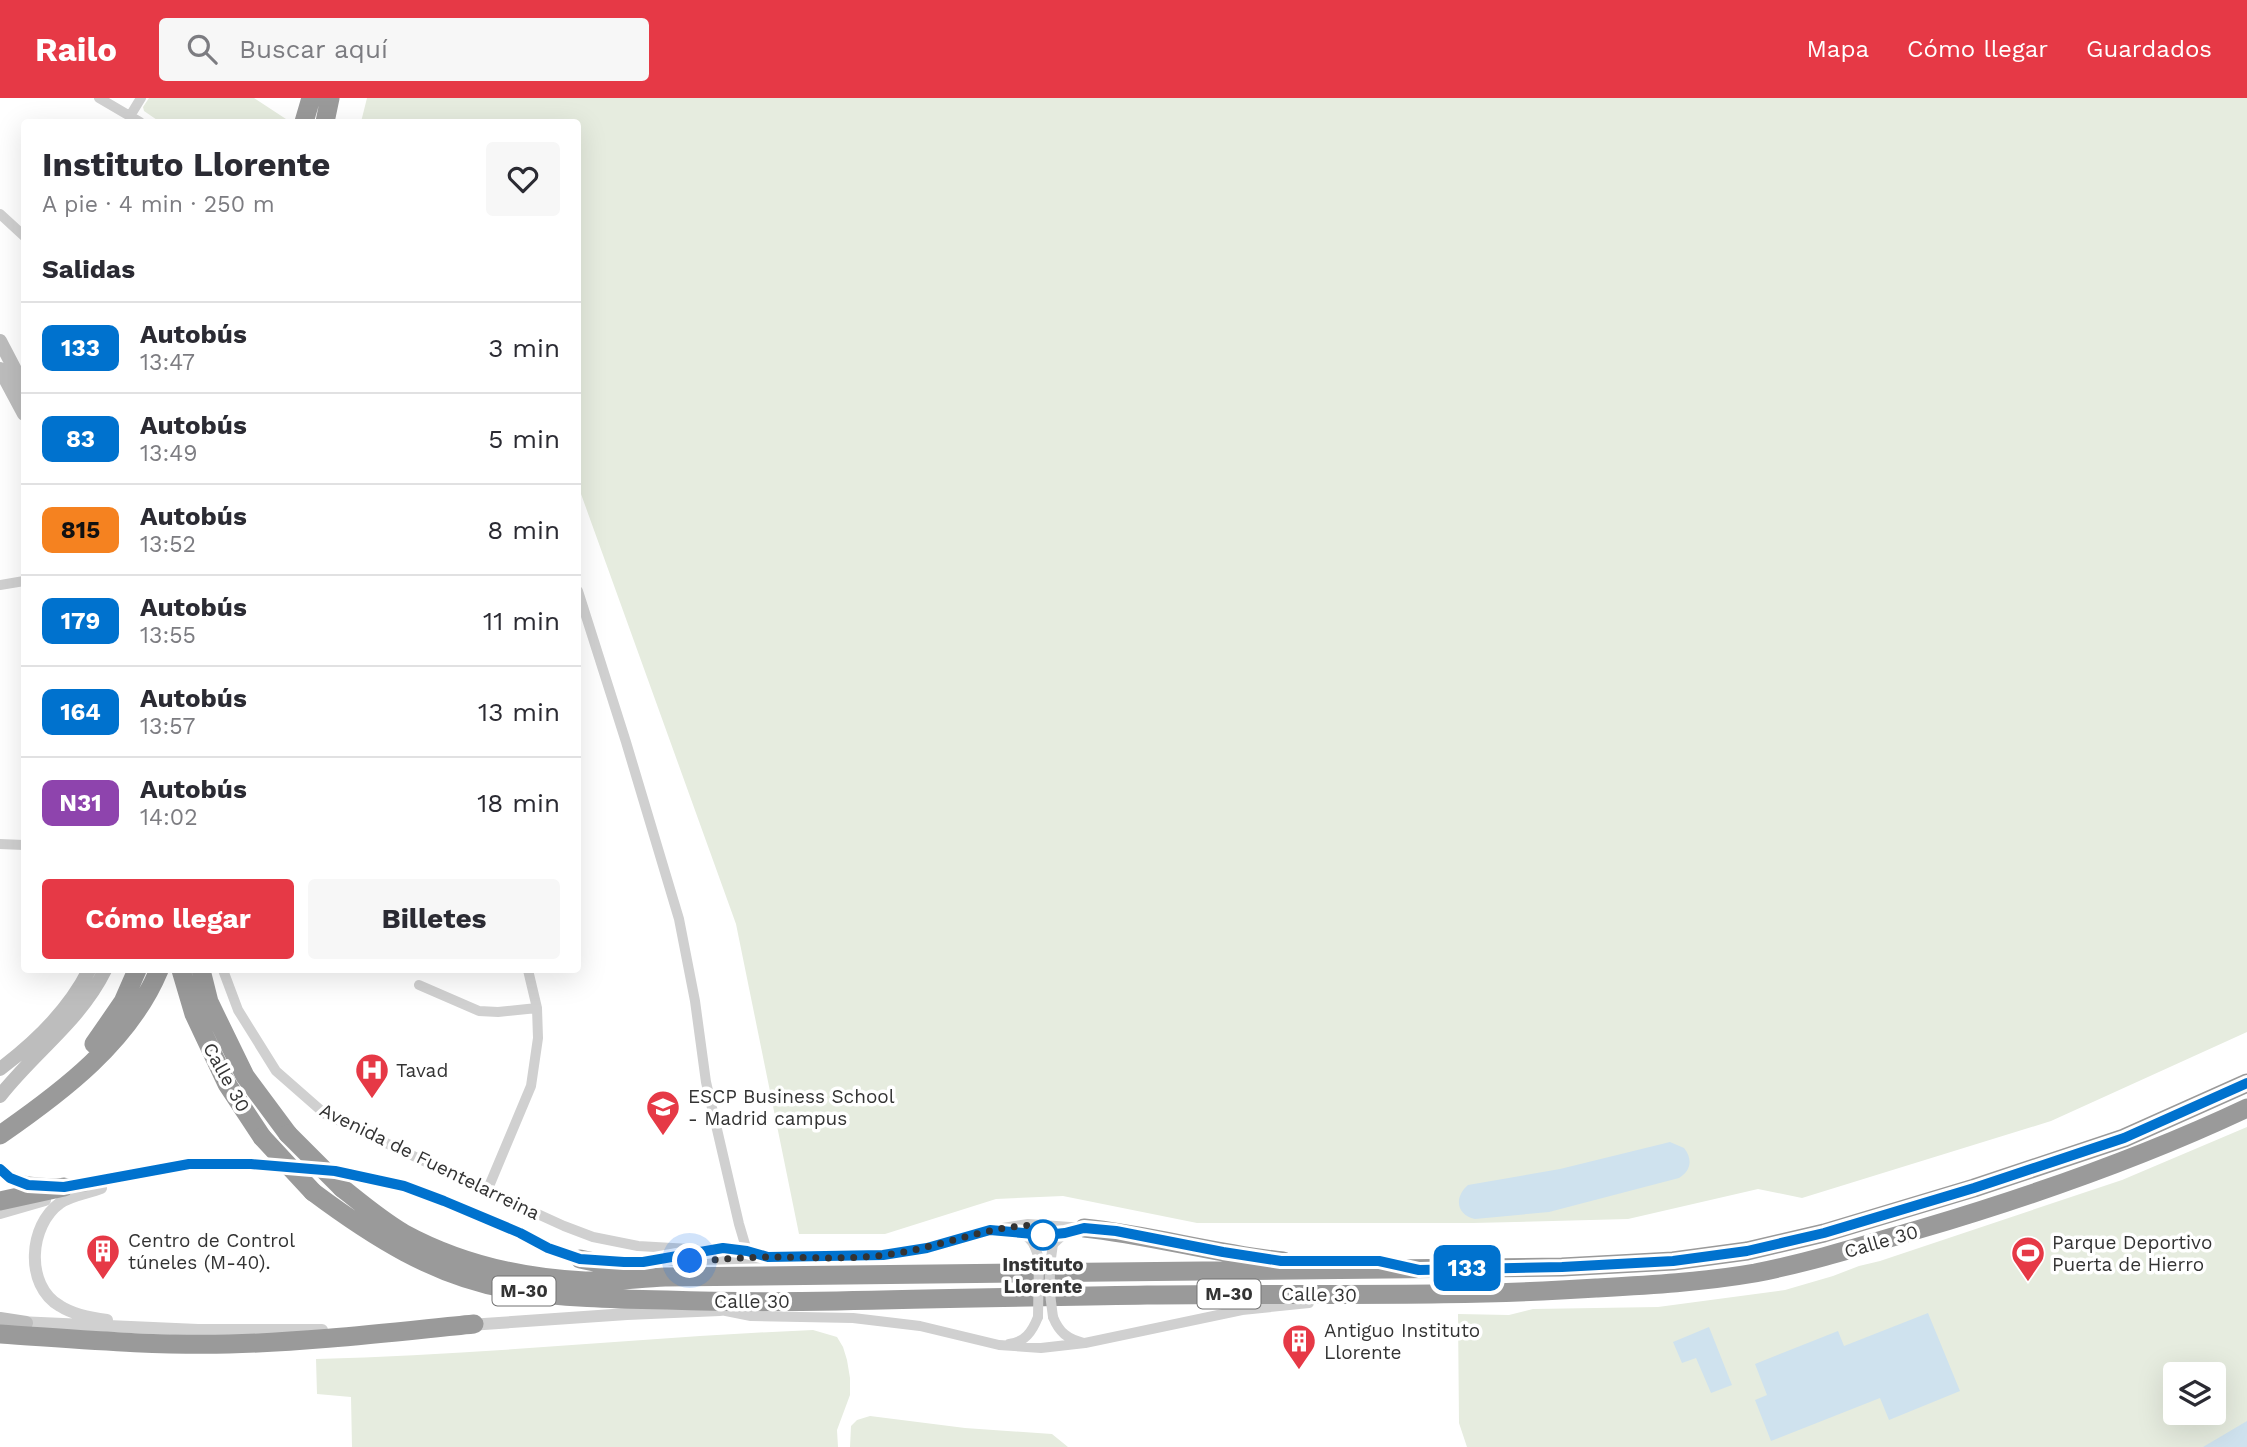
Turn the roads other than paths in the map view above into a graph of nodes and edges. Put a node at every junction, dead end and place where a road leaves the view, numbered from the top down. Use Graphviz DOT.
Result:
graph roads {
  1 [pos="99,98"];
  2 [pos="141,98"];
  3 [pos="311,98"];
  4 [pos="330,98"];
  5 [pos="135,119"];
  6 [pos="305,119"];
  7 [pos="326,119"];
  8 [pos="0,214"];
  9 [pos="21,233"];
  10 [pos="0,341"];
  11 [pos="0,369"];
  12 [pos="21,381"];
  13 [pos="21,408"];
  14 [pos="21,582"];
  15 [pos="0,585"];
  16 [pos="581,601"];
  17 [pos="21,845"];
  18 [pos="2,847"];
  19 [pos="87,973"];
  20 [pos="103,973"];
  21 [pos="136,973"];
  22 [pos="182,973"];
  23 [pos="202,973"];
  24 [pos="224,973"];
  25 [pos="529,973"];
  26 [pos="156,976"];
  27 [pos="419,985"];
  28 [pos="537,1008"];
  29 [pos="0,1069"];
  30 [pos="72,1074"];
  31 [pos="2247,1083"];
  32 [pos="0,1096"];
  33 [pos="2247,1108"];
  34 [pos="2247,1121"];
  35 [pos="0,1123"];
  36 [pos="0,1135"];
  37 [pos="2164,1146"];
  38 [pos="0,1169"];
  39 [pos="134,1176"];
  40 [pos="74,1186"];
  41 [pos="487,1191"];
  42 [pos="0,1201"];
  43 [pos="0,1213"];
  44 [pos="739,1224"];
  45 [pos="1084,1228"];
  46 [pos="990,1230"];
  47 [pos="735,1249"];
  48 [pos="707,1250"];
  49 [pos="747,1251"];
  50 [pos="768,1257"];
  51 [pos="580,1259"];
  52 [pos="643,1262"];
  53 [pos="1419,1270"];
  54 [pos="666,1277"];
  55 [pos="1350,1295"];
  56 [pos="759,1302"];
  57 [pos="1309,1303"];
  58 [pos="721,1310"];
  59 [pos="0,1320"];
  60 [pos="26,1323"];
  61 [pos="474,1324"];
  62 [pos="152,1329"];
  63 [pos="0,1334"];
  64 [pos="1085,1343"];
  65 [pos="999,1345"];
  1 -- 5 [label="street"];
  2 -- 5 [label="street"];
  3 -- 6 [label="highway"];
  4 -- 7 [label="highway"];
  8 -- 9 [label="street"];
  10 -- 12 [label="main road"];
  11 -- 13 [label="main road"];
  14 -- 15 [label="street"];
  16 -- 44 [label="street"];
  17 -- 18 [label="street"];
  19 -- 29 [label="main road"];
  20 -- 32 [label="main road"];
  21 -- 30 [label="highway"];
  22 -- 56 [label="highway, Calle 30 / M-30, bridge"];
  23 -- 54 [label="highway, Calle 30 / M-30, bridge"];
  24 -- 41 [label="street, Avenida de Fuentelarreina"];
  25 -- 28 [label="street"];
  26 -- 30 [label="highway"];
  27 -- 28 [label="street"];
  28 -- 41 [label="street"];
  30 -- 35 [label="highway"];
  30 -- 36 [label="highway"];
  31 -- 53 [label="highway, Calle 30 / M-30"];
  33 -- 37 [label="highway, Calle 30 / M-30"];
  34 -- 37 [label="highway"];
  37 -- 55 [label="highway, Calle 30 / M-30"];
  38 -- 40 [label="main road"];
  39 -- 40 [label="street"];
  39 -- 51 [label="street"];
  39 -- 62 [label="street"];
  40 -- 42 [label="highway"];
  40 -- 43 [label="street"];
  41 -- 48 [label="street, Avenida de Fuentelarreina"];
  44 -- 47 [label="street"];
  44 -- 49 [label="street"];
  45 -- 46 [label="street"];
  45 -- 53 [label="highway"];
  45 -- 64 [label="street, bridge"];
  46 -- 50 [label="street"];
  46 -- 65 [label="street, bridge"];
  47 -- 48 [label="street, Avenida de Fuentelarreina"];
  47 -- 49 [label="street, Avenida de Fuentelarreina"];
  48 -- 52 [label="street, Avenida de Fuentelarreina"];
  49 -- 50 [label="street, Avenida de Fuentelarreina"];
  50 -- 52 [label="street"];
  51 -- 52 [label="street"];
  51 -- 54 [label="highway"];
  53 -- 54 [label="highway, Calle 30 / M-30"];
  55 -- 56 [label="highway, Calle 30 / M-30"];
  55 -- 57 [label="highway"];
  56 -- 58 [label="highway"];
  57 -- 64 [label="street"];
  58 -- 61 [label="street"];
  58 -- 65 [label="street"];
  59 -- 60 [label="main road"];
  60 -- 62 [label="street"];
  61 -- 62 [label="street"];
  61 -- 63 [label="highway"];
  64 -- 65 [label="street"];
}
